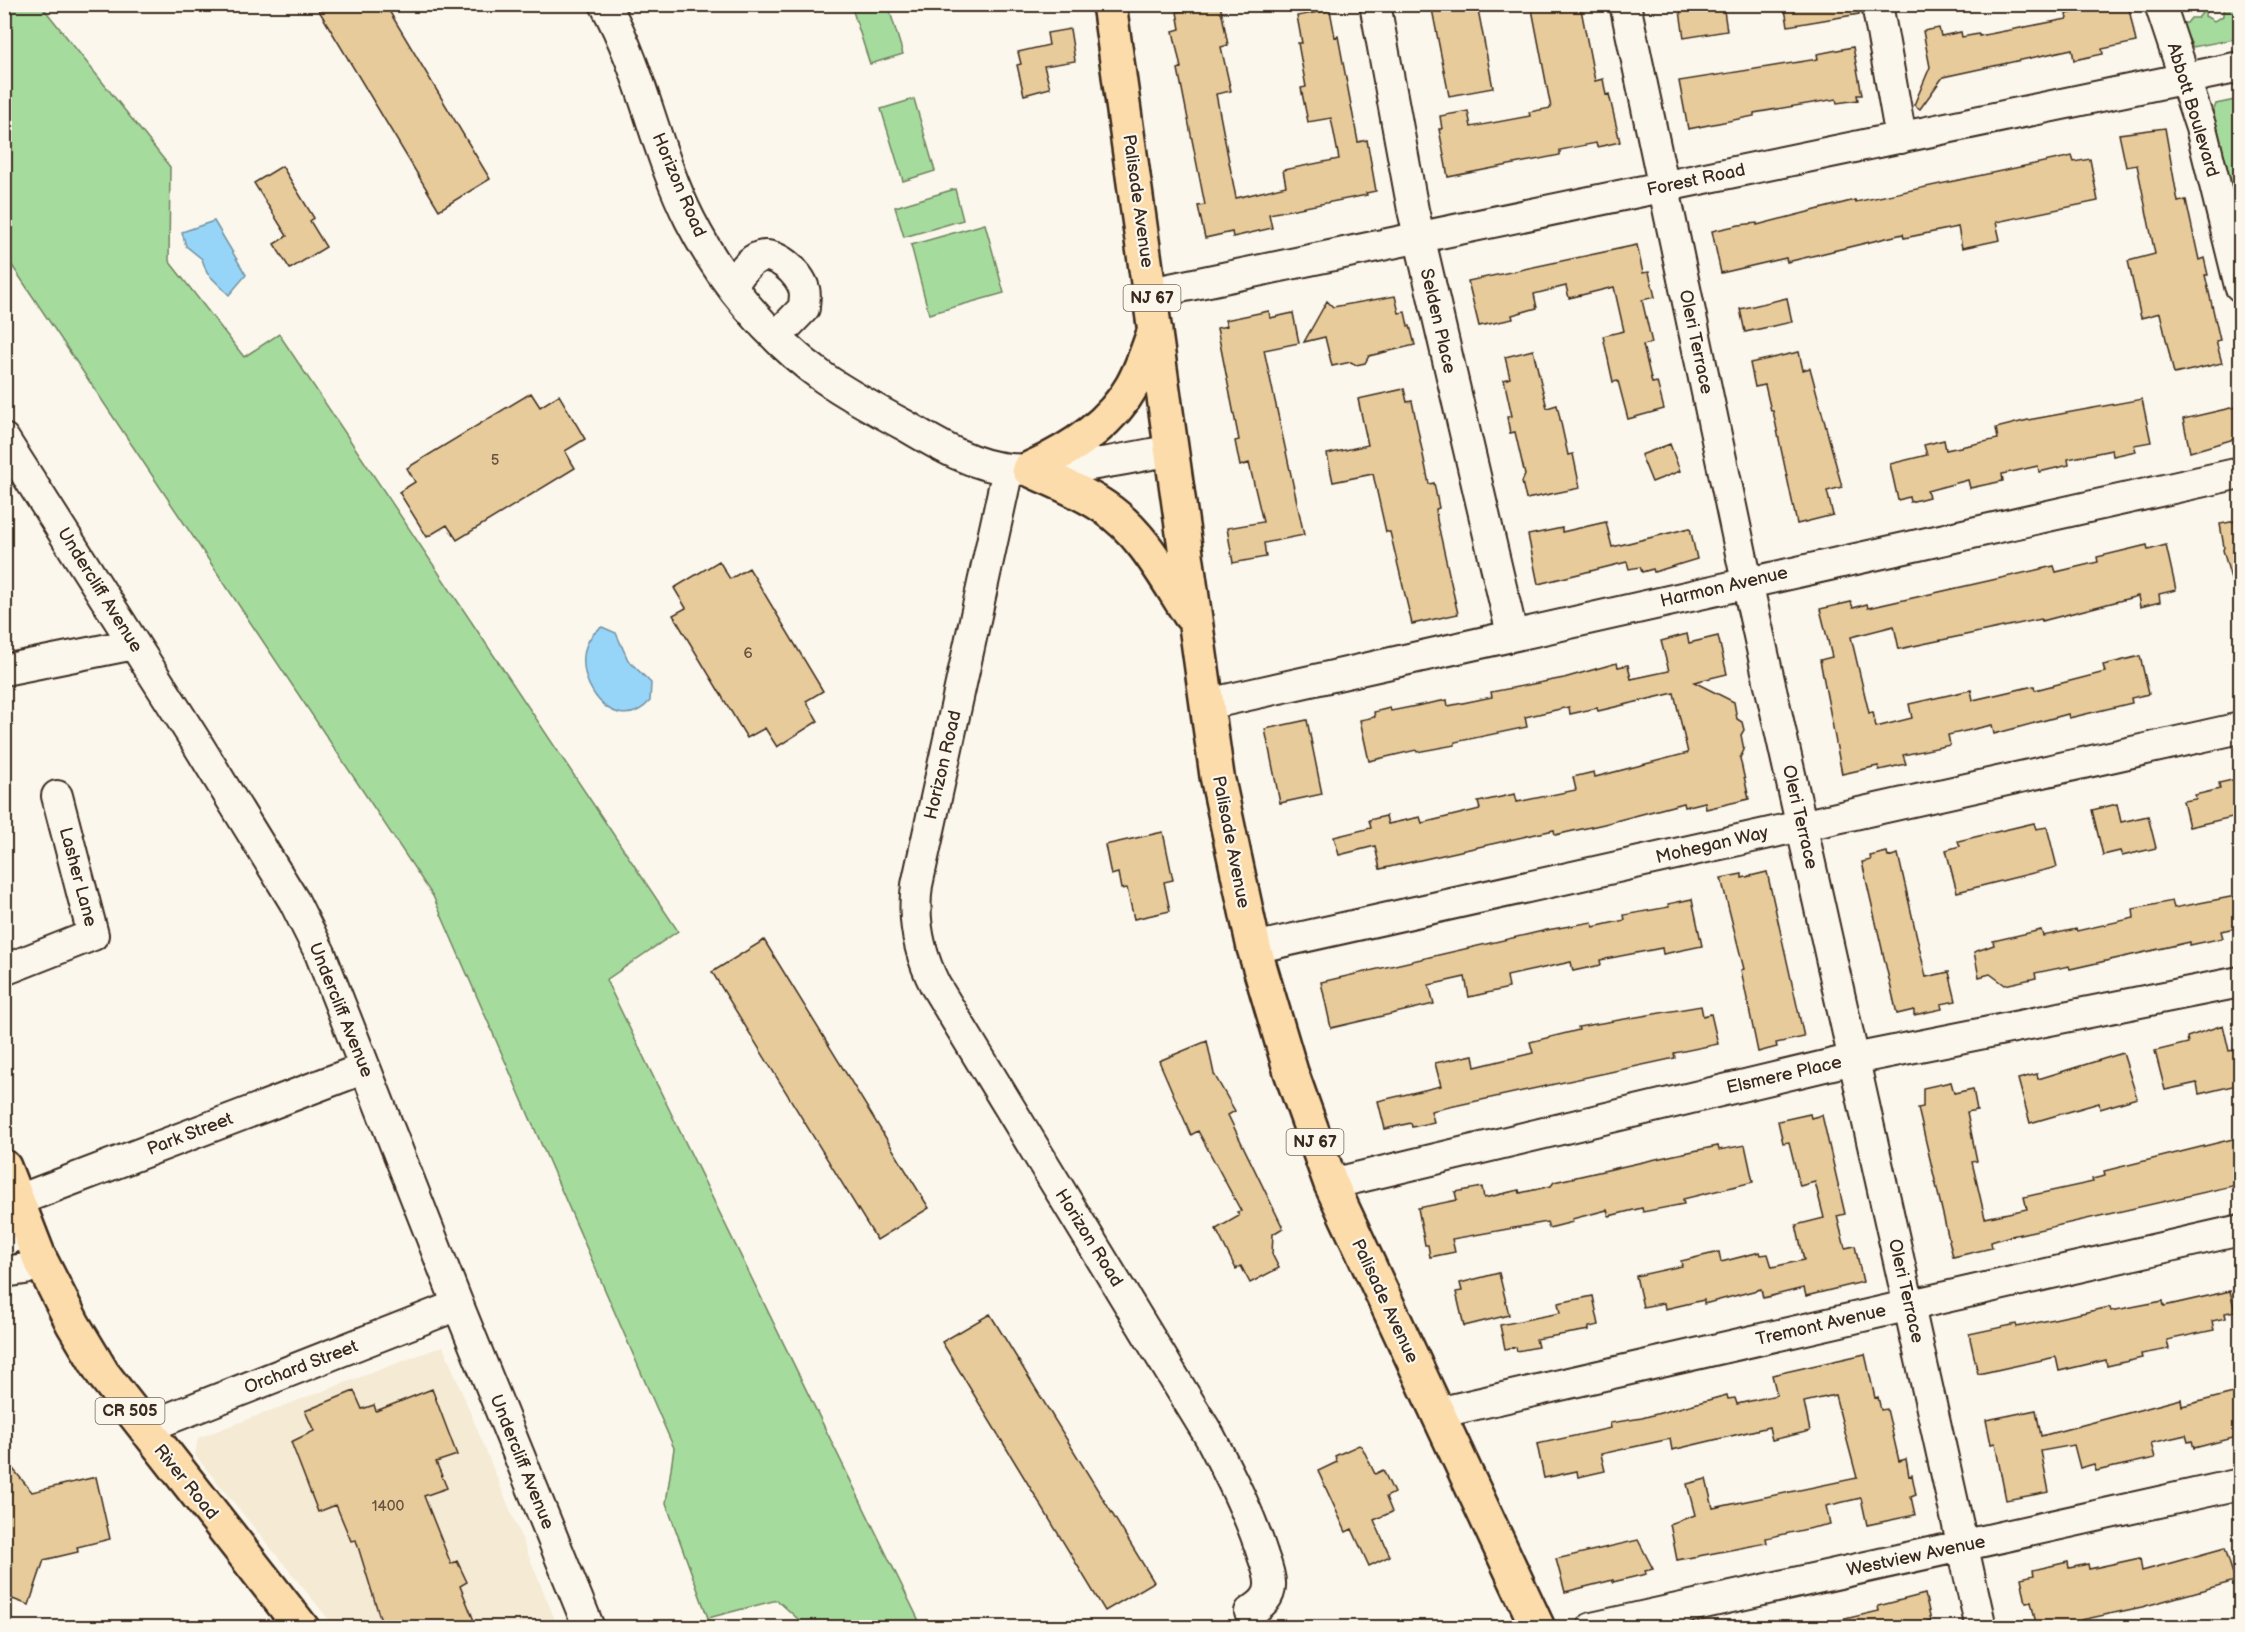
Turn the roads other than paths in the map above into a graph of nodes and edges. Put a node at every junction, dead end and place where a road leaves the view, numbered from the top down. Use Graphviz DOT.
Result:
graph roads {
  1 [pos="605,4"];
  2 [pos="1109,4"];
  3 [pos="1376,4"];
  4 [pos="1625,4"];
  5 [pos="1877,4"];
  6 [pos="2160,4"];
  7 [pos="2241,67"];
  8 [pos="2185,79"];
  9 [pos="1901,138"];
  10 [pos="1664,187"];
  11 [pos="1419,237"];
  12 [pos="732,286"];
  13 [pos="2241,286"];
  14 [pos="1151,293"];
  15 [pos="1156,328"];
  16 [pos="776,337"];
  17 [pos="4,439"];
  18 [pos="1172,450"];
  19 [pos="1019,469"];
  20 [pos="2241,473"];
  21 [pos="1748,582"];
  22 [pos="1195,622"];
  23 [pos="1512,634"];
  24 [pos="134,644"];
  25 [pos="4,670"];
  26 [pos="1208,704"];
  27 [pos="2241,728"];
  28 [pos="57,796"];
  29 [pos="1802,825"];
  30 [pos="1254,948"];
  31 [pos="4,970"];
  32 [pos="2241,982"];
  33 [pos="1854,1059"];
  34 [pos="365,1068"];
  35 [pos="4,1167"];
  36 [pos="1331,1184"];
  37 [pos="16,1224"];
  38 [pos="2241,1230"];
  39 [pos="41,1262"];
  40 [pos="4,1272"];
  41 [pos="458,1305"];
  42 [pos="1909,1305"];
  43 [pos="1437,1413"];
  44 [pos="147,1433"];
  45 [pos="2241,1484"];
  46 [pos="1963,1546"];
  47 [pos="1250,1612"];
  48 [pos="302,1628"];
  49 [pos="589,1628"];
  50 [pos="1538,1628"];
  51 [pos="1592,1628"];
  52 [pos="1981,1628"];
  1 -- 12 [label="street, Horizon Road"];
  2 -- 14 [label="main road, Palisade Avenue / NJ 67"];
  3 -- 11 [label="street, Selden Place"];
  4 -- 10 [label="street, Oleri Terrace"];
  5 -- 9 [label="street"];
  6 -- 8 [label="street, Abbott Boulevard"];
  7 -- 8 [label="street, Forest Road"];
  8 -- 9 [label="street, Forest Road"];
  8 -- 13 [label="street, Abbott Boulevard"];
  9 -- 10 [label="street, Forest Road"];
  10 -- 11 [label="street, Forest Road"];
  10 -- 21 [label="street, Oleri Terrace"];
  11 -- 14 [label="street, Forest Road"];
  11 -- 23 [label="street, Selden Place"];
  12 -- 16 [label="street, Horizon Road"];
  12 -- 16 [label="street"];
  14 -- 15 [label="main road, Palisade Avenue / NJ 67"];
  15 -- 18 [label="main road, Palisade Avenue / NJ 67"];
  15 -- 19 [label="main road"];
  16 -- 19 [label="street, Horizon Road"];
  17 -- 24 [label="street, Undercliff Avenue"];
  18 -- 19 [label="street"];
  18 -- 22 [label="main road, Palisade Avenue / NJ 67"];
  19 -- 22 [label="main road"];
  19 -- 47 [label="street, Horizon Road"];
  20 -- 21 [label="street, Harmon Avenue"];
  21 -- 23 [label="street, Harmon Avenue"];
  21 -- 29 [label="street, Oleri Terrace"];
  22 -- 26 [label="main road, Palisade Avenue / NJ 67"];
  23 -- 26 [label="street, Harmon Avenue"];
  24 -- 25 [label="street"];
  24 -- 34 [label="street, Undercliff Avenue"];
  26 -- 30 [label="main road, Palisade Avenue / NJ 67"];
  27 -- 29 [label="street, Mohegan Way"];
  28 -- 31 [label="street, Lasher Lane"];
  29 -- 30 [label="street, Mohegan Way"];
  29 -- 33 [label="street, Oleri Terrace"];
  30 -- 36 [label="main road, Palisade Avenue / NJ 67"];
  32 -- 33 [label="street, Elsmere Place"];
  33 -- 36 [label="street, Elsmere Place"];
  33 -- 42 [label="street, Oleri Terrace"];
  34 -- 37 [label="street, Park Street"];
  34 -- 41 [label="street, Undercliff Avenue"];
  35 -- 37 [label="main road, River Road / CR 505"];
  36 -- 43 [label="main road, Palisade Avenue / NJ 67"];
  37 -- 39 [label="main road, River Road / CR 505"];
  38 -- 42 [label="street, Tremont Avenue"];
  39 -- 40 [label="street"];
  39 -- 44 [label="main road, River Road / CR 505"];
  41 -- 44 [label="street, Orchard Street"];
  41 -- 49 [label="street, Undercliff Avenue"];
  42 -- 43 [label="street, Tremont Avenue"];
  42 -- 46 [label="street, Oleri Terrace"];
  43 -- 50 [label="main road, Palisade Avenue / NJ 67"];
  44 -- 48 [label="main road, River Road / CR 505"];
  45 -- 46 [label="street, Westview Avenue"];
  46 -- 51 [label="street, Westview Avenue"];
  46 -- 52 [label="street, Oleri Terrace"];
}
